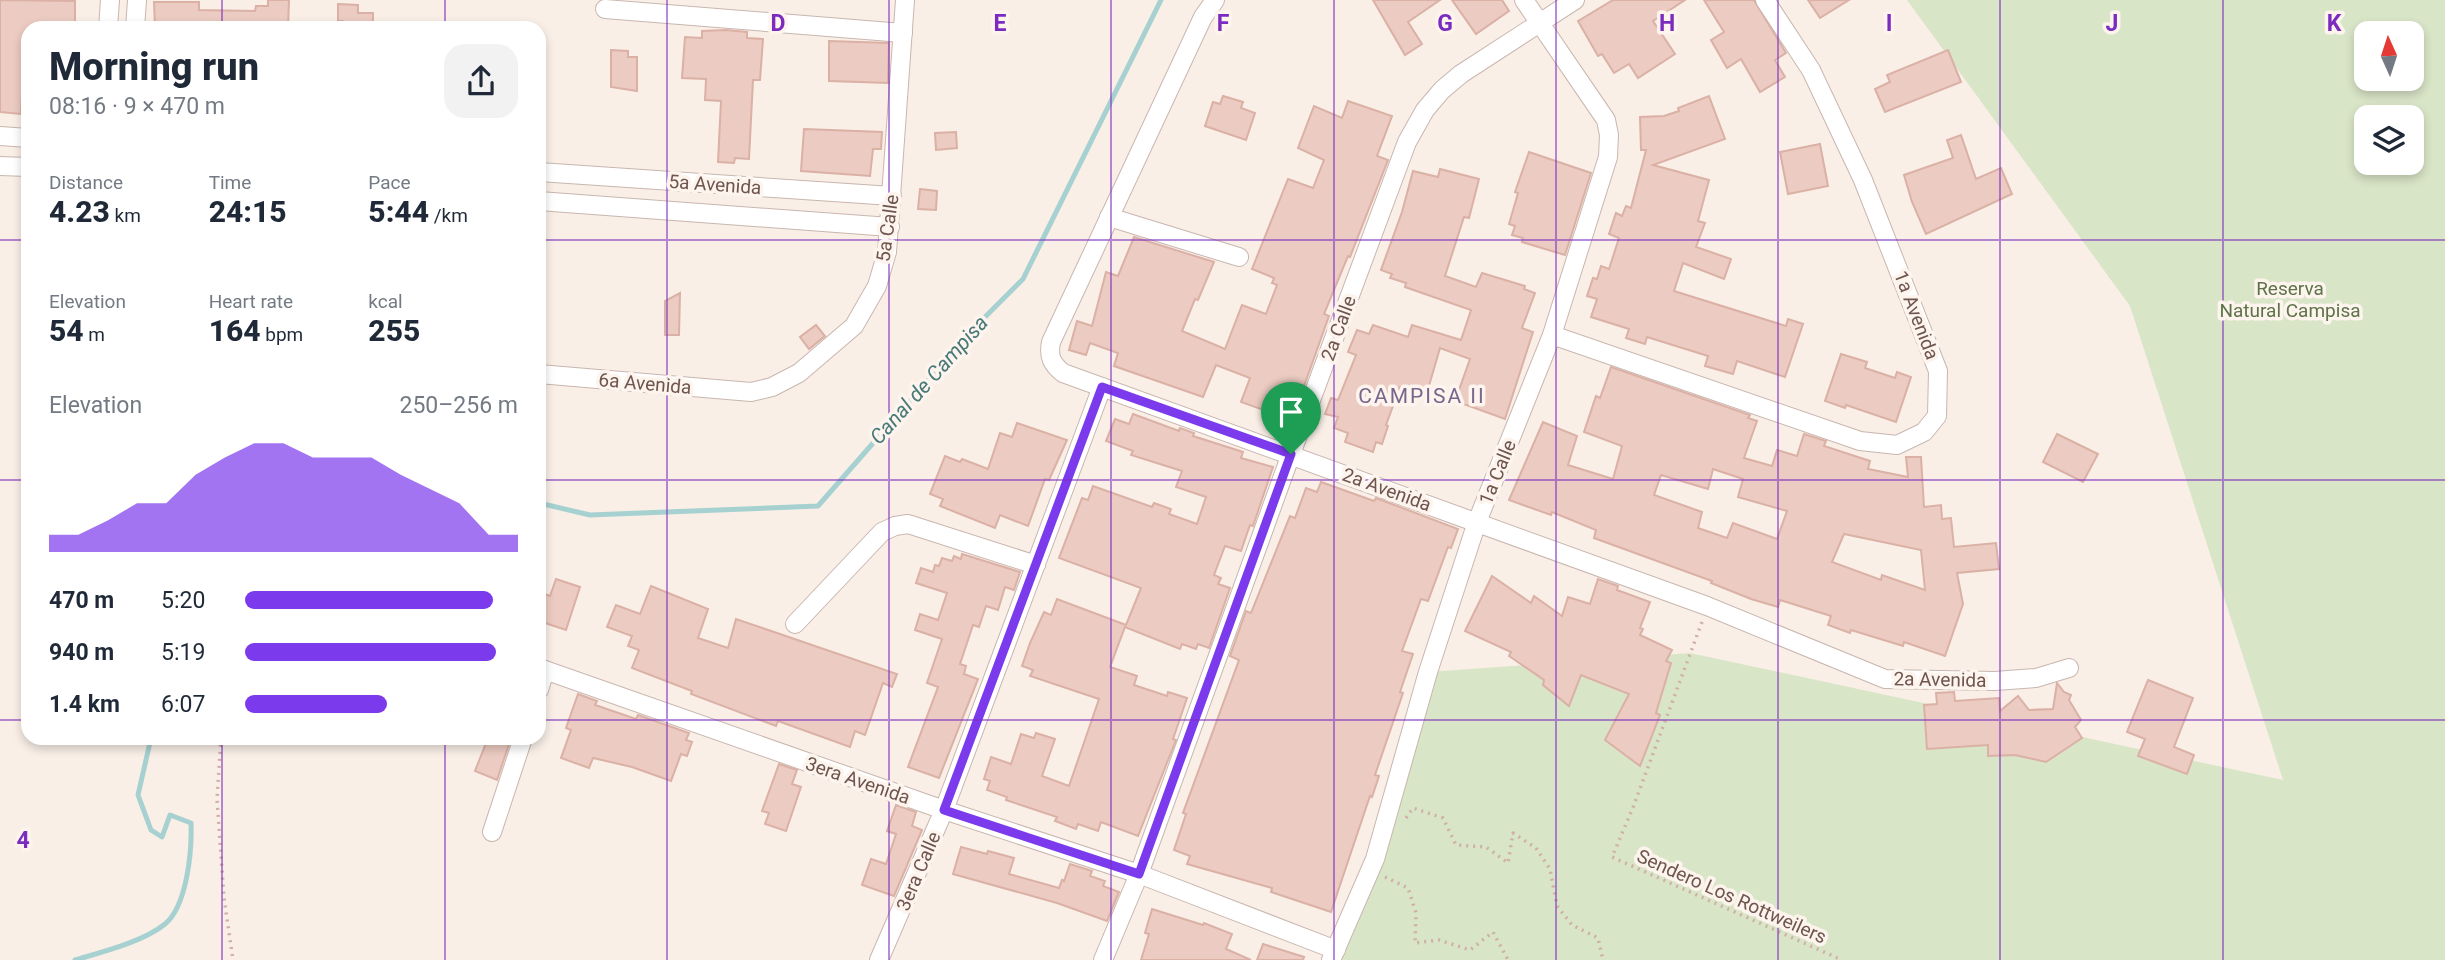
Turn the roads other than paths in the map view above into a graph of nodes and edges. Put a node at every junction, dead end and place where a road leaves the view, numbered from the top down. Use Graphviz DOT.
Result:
graph roads {
  1 [pos="110,0"];
  2 [pos="137,0"];
  3 [pos="905,0"];
  4 [pos="1215,0"];
  5 [pos="1524,0"];
  6 [pos="1575,0"];
  7 [pos="1765,0"];
  8 [pos="606,9"];
  9 [pos="108,21"];
  10 [pos="136,21"];
  11 [pos="1539,24"];
  12 [pos="903,33"];
  13 [pos="0,136"];
  14 [pos="21,138"];
  15 [pos="0,166"];
  16 [pos="21,167"];
  17 [pos="546,172"];
  18 [pos="680,182"];
  19 [pos="892,196"];
  20 [pos="546,201"];
  21 [pos="679,209"];
  22 [pos="1109,217"];
  23 [pos="890,227"];
  24 [pos="1240,257"];
  25 [pos="1552,335"];
  26 [pos="546,375"];
  27 [pos="1102,387"];
  28 [pos="751,392"];
  29 [pos="1291,454"];
  30 [pos="1477,522"];
  31 [pos="1036,565"];
  32 [pos="795,624"];
  33 [pos="2069,668"];
  34 [pos="546,670"];
  35 [pos="521,745"];
  36 [pos="944,810"];
  37 [pos="492,832"];
  38 [pos="1139,874"];
  39 [pos="1334,955"];
  40 [pos="879,960"];
  41 [pos="1103,960"];
  1 -- 9 [label="street"];
  2 -- 10 [label="street"];
  3 -- 12 [label="street, 5a Calle"];
  4 -- 22 [label="street, 2a Avenida"];
  5 -- 11 [label="street, 1a Calle"];
  6 -- 11 [label="street, 2a Calle"];
  7 -- 25 [label="street, 1a Avenida"];
  8 -- 12 [label="street"];
  11 -- 25 [label="street, 1a Calle"];
  11 -- 29 [label="street, 2a Calle"];
  12 -- 19 [label="street, 5a Calle"];
  13 -- 14 [label="street"];
  15 -- 16 [label="street"];
  17 -- 18 [label="street, 5a Avenida"];
  18 -- 19 [label="street, 5a Avenida"];
  18 -- 21 [label="street"];
  19 -- 23 [label="street, 5a Calle"];
  20 -- 21 [label="street, 5a Avenida"];
  21 -- 23 [label="street, 5a Avenida"];
  22 -- 24 [label="street"];
  22 -- 27 [label="street, 2a Avenida"];
  23 -- 28 [label="street, 5a Calle"];
  25 -- 30 [label="street, 1a Calle"];
  26 -- 28 [label="street, 6a Avenida"];
  27 -- 29 [label="street, 2a Avenida"];
  27 -- 31 [label="street, 3era Calle"];
  29 -- 30 [label="street, 2a Avenida"];
  29 -- 38 [label="street, 2a Calle"];
  30 -- 33 [label="street, 2a Avenida"];
  30 -- 39 [label="street, 1a Calle"];
  31 -- 32 [label="street"];
  31 -- 36 [label="street, 3era Calle"];
  34 -- 36 [label="street, 3era Avenida"];
  35 -- 37 [label="street"];
  36 -- 38 [label="street, 3era Avenida"];
  36 -- 40 [label="street, 3era Calle"];
  38 -- 39 [label="street, 3era Avenida"];
  38 -- 41 [label="street, 2a Calle"];
}
